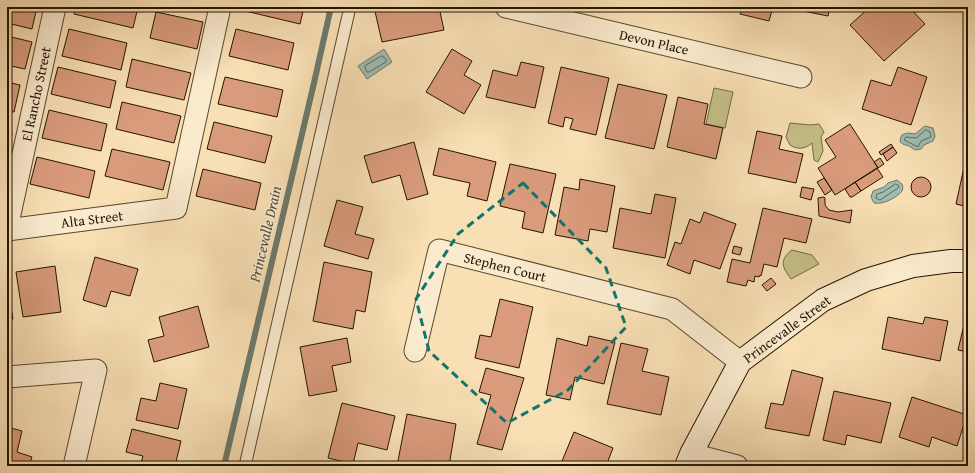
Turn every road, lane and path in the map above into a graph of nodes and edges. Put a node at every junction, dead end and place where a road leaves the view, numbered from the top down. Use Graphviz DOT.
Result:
graph roads {
  1 [pos="55,7"];
  2 [pos="220,7"];
  3 [pos="350,7"];
  4 [pos="506,7"];
  5 [pos="801,76"];
  6 [pos="7,229"];
  7 [pos="968,261"];
  8 [pos="416,350"];
  9 [pos="740,362"];
  10 [pos="7,376"];
  11 [pos="688,460"];
  12 [pos="74,466"];
  13 [pos="245,466"];
  14 [pos="737,466"];
  1 -- 6 [label="street, El Rancho Street"];
  2 -- 6 [label="street, Alta Street"];
  3 -- 13 [label="lane"];
  4 -- 5 [label="street, Devon Place"];
  7 -- 9 [label="street, Princevalle Street"];
  8 -- 9 [label="street, Stephen Court"];
  9 -- 11 [label="street, Princevalle Street"];
  10 -- 12 [label="street"];
  11 -- 14 [label="street"];
}
